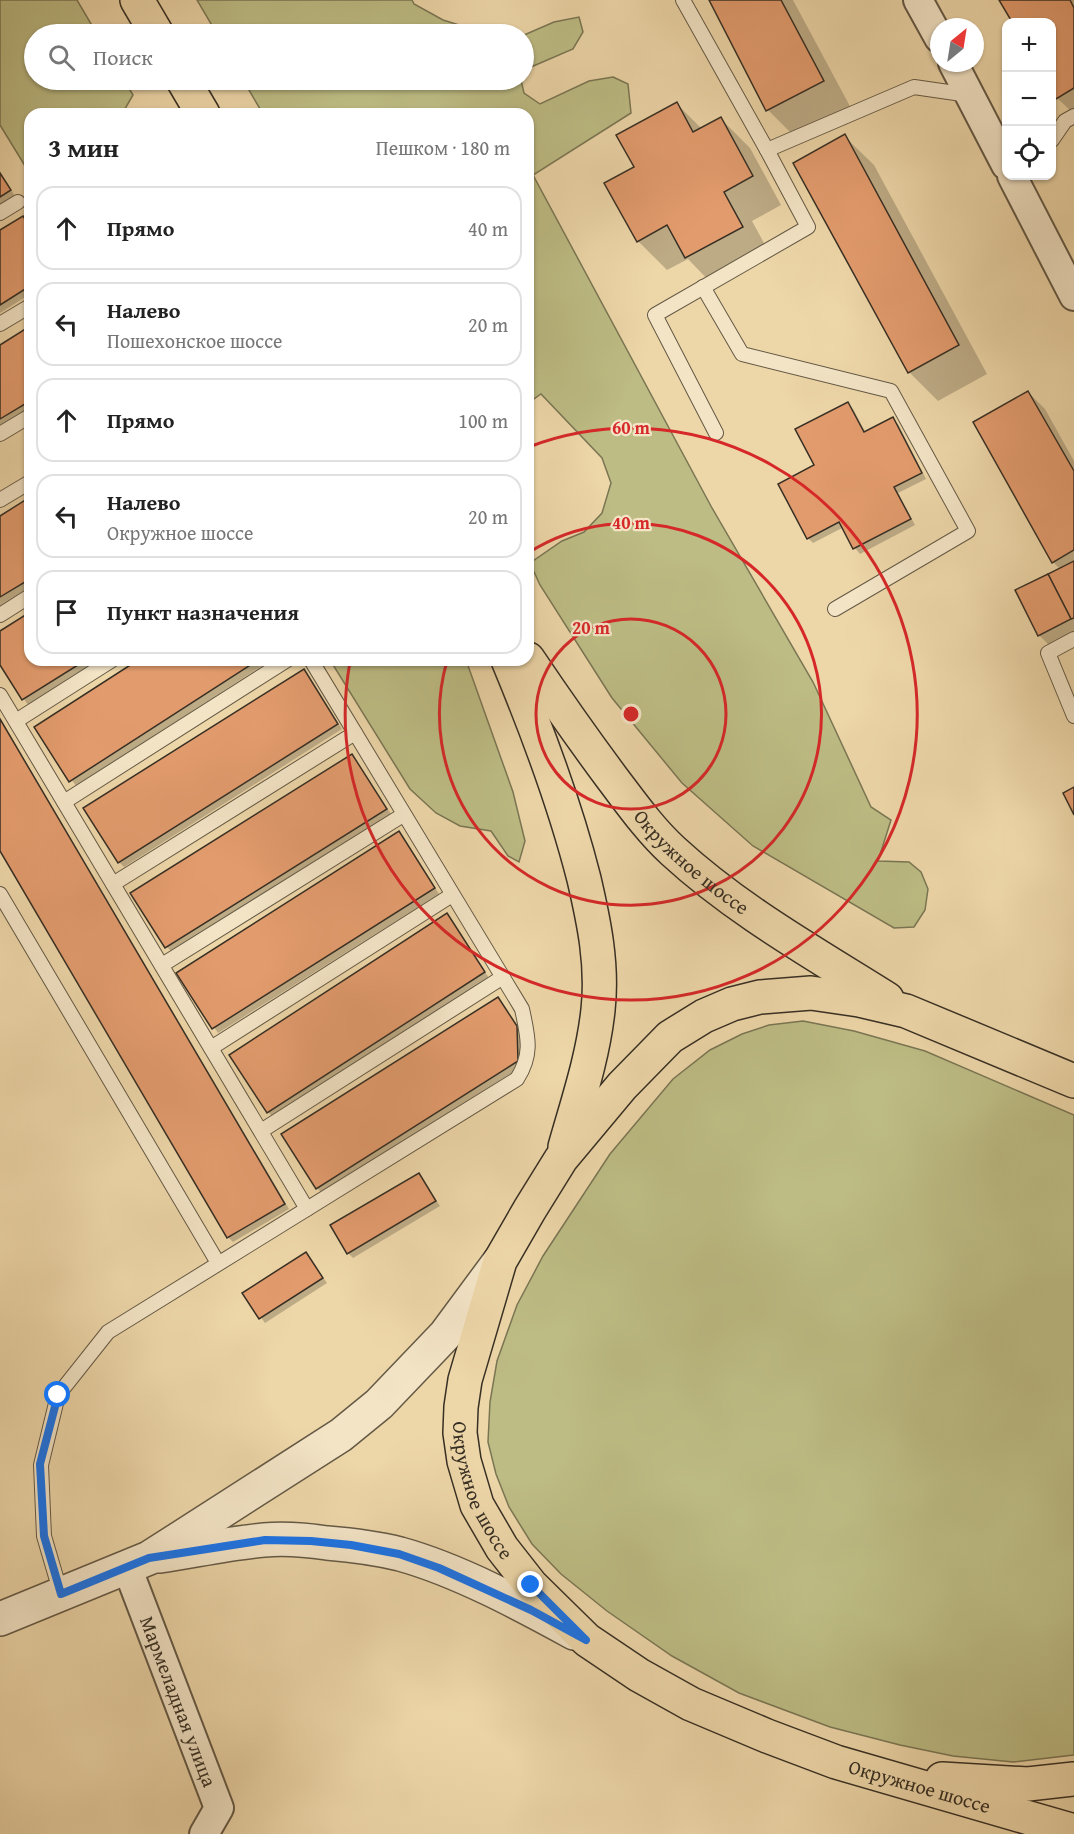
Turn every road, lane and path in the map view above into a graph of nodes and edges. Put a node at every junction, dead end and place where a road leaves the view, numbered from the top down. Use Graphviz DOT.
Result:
graph roads {
  1 [pos="137,0"];
  2 [pos="683,0"];
  3 [pos="918,0"];
  4 [pos="930,22"];
  5 [pos="152,24"];
  6 [pos="958,72"];
  7 [pos="189,90"];
  8 [pos="971,96"];
  9 [pos="199,108"];
  10 [pos="1074,116"];
  11 [pos="1056,134"];
  12 [pos="768,150"];
  13 [pos="1002,152"];
  14 [pos="1017,180"];
  15 [pos="18,202"];
  16 [pos="0,213"];
  17 [pos="703,287"];
  18 [pos="1074,296"];
  19 [pos="24,310"];
  20 [pos="0,324"];
  21 [pos="24,420"];
  22 [pos="716,433"];
  23 [pos="0,434"];
  24 [pos="24,486"];
  25 [pos="0,500"];
  26 [pos="24,600"];
  27 [pos="836,609"];
  28 [pos="0,615"];
  29 [pos="1074,639"];
  30 [pos="103,666"];
  31 [pos="278,666"];
  32 [pos="315,666"];
  33 [pos="510,666"];
  34 [pos="533,666"];
  35 [pos="0,695"];
  36 [pos="1074,716"];
  37 [pos="16,721"];
  38 [pos="355,733"];
  39 [pos="64,801"];
  40 [pos="403,815"];
  41 [pos="113,884"];
  42 [pos="0,894"];
  43 [pos="452,895"];
  44 [pos="162,965"];
  45 [pos="503,977"];
  46 [pos="906,1011"];
  47 [pos="211,1048"];
  48 [pos="1074,1082"];
  49 [pos="261,1131"];
  50 [pos="561,1159"];
  51 [pos="307,1209"];
  52 [pos="500,1260"];
  53 [pos="218,1263"];
  54 [pos="138,1562"];
  55 [pos="61,1594"];
  56 [pos="0,1619"];
  57 [pos="586,1640"];
  58 [pos="836,1762"];
  59 [pos="1074,1779"];
  60 [pos="1074,1831"];
  61 [pos="204,1834"];
  1 -- 5 [label="main road"];
  2 -- 12 [label="lane"];
  3 -- 4 [label="street"];
  6 -- 8 [label="street"];
  7 -- 9 [label="main road"];
  8 -- 12 [label="lane"];
  8 -- 13 [label="street"];
  10 -- 11 [label="lane"];
  12 -- 17 [label="lane"];
  14 -- 18 [label="street"];
  15 -- 16 [label="lane"];
  17 -- 22 [label="lane"];
  17 -- 27 [label="lane"];
  19 -- 20 [label="lane"];
  21 -- 23 [label="lane"];
  24 -- 25 [label="lane"];
  26 -- 28 [label="lane"];
  29 -- 36 [label="lane"];
  30 -- 37 [label="lane"];
  31 -- 39 [label="lane"];
  32 -- 38 [label="lane"];
  33 -- 50 [label="main road, Окружное шоссе"];
  34 -- 46 [label="main road, Окружное шоссе"];
  35 -- 37 [label="lane"];
  37 -- 39 [label="lane"];
  38 -- 40 [label="lane"];
  38 -- 41 [label="lane"];
  39 -- 41 [label="lane"];
  40 -- 43 [label="lane"];
  40 -- 44 [label="lane"];
  41 -- 44 [label="lane"];
  42 -- 53 [label="lane"];
  43 -- 45 [label="lane"];
  43 -- 47 [label="lane"];
  44 -- 47 [label="lane"];
  45 -- 49 [label="lane"];
  45 -- 51 [label="lane"];
  46 -- 48 [label="main road, Окружное шоссе"];
  46 -- 50 [label="main road, Окружное шоссе"];
  47 -- 49 [label="lane"];
  49 -- 51 [label="lane"];
  50 -- 52 [label="main road, Окружное шоссе"];
  51 -- 53 [label="lane"];
  52 -- 54 [label="street"];
  52 -- 57 [label="main road, Окружное шоссе"];
  53 -- 55 [label="lane"];
  54 -- 55 [label="street"];
  54 -- 57 [label="street"];
  54 -- 61 [label="street, Мармеладная улица"];
  55 -- 56 [label="street"];
  57 -- 58 [label="main road, Окружное шоссе"];
  58 -- 59 [label="main road, Окружное шоссе"];
  58 -- 60 [label="main road, Окружное шоссе"];
}
